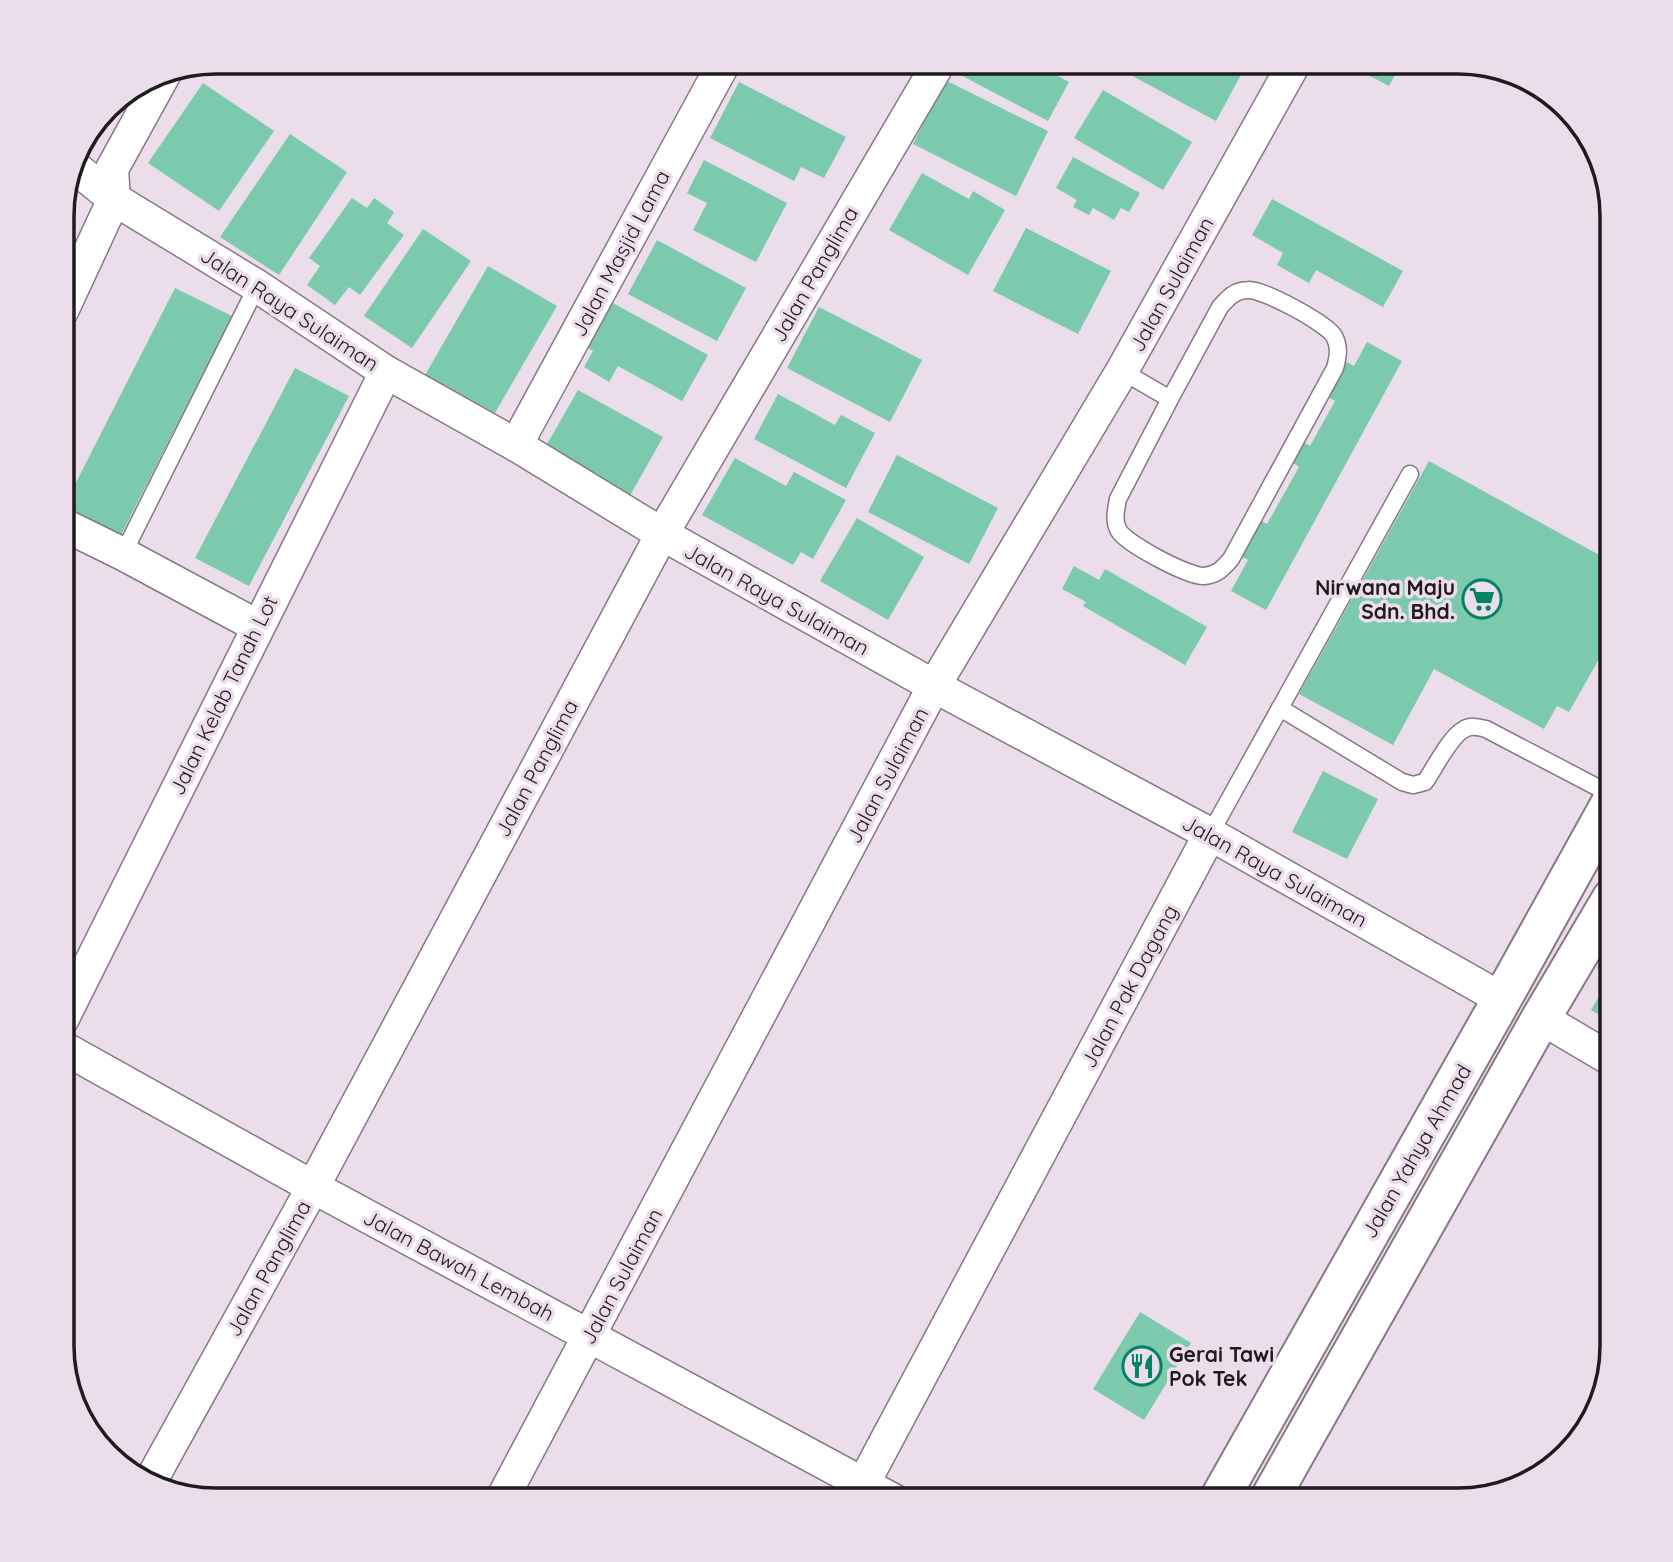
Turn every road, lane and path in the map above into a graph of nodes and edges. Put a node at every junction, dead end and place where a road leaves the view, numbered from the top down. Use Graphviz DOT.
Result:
graph roads {
  1 [pos="717,74"];
  2 [pos="932,74"];
  3 [pos="1288,74"];
  4 [pos="158,85"];
  5 [pos="80,172"];
  6 [pos="114,198"];
  7 [pos="74,285"];
  8 [pos="257,286"];
  9 [pos="1122,371"];
  10 [pos="386,372"];
  11 [pos="1170,399"];
  12 [pos="516,445"];
  13 [pos="1410,474"];
  14 [pos="74,530"];
  15 [pos="662,534"];
  16 [pos="123,554"];
  17 [pos="257,626"];
  18 [pos="934,686"];
  19 [pos="1280,708"];
  20 [pos="1600,788"];
  21 [pos="1600,823"];
  22 [pos="1210,834"];
  23 [pos="1600,919"];
  24 [pos="74,996"];
  25 [pos="1502,999"];
  26 [pos="1541,1018"];
  27 [pos="1600,1053"];
  28 [pos="74,1054"];
  29 [pos="313,1186"];
  30 [pos="589,1335"];
  31 [pos="154,1475"];
  32 [pos="508,1488"];
  33 [pos="852,1488"];
  34 [pos="861,1488"];
  35 [pos="1225,1488"];
  36 [pos="1276,1488"];
  1 -- 12 [label="street, Jalan Masjid Lama"];
  2 -- 15 [label="street, Jalan Panglima"];
  3 -- 9 [label="street, Jalan Sulaiman"];
  4 -- 6 [label="street"];
  5 -- 6 [label="street, Jalan Raya Sulaiman"];
  6 -- 7 [label="street"];
  6 -- 8 [label="street, Jalan Raya Sulaiman"];
  8 -- 10 [label="street, Jalan Raya Sulaiman"];
  8 -- 16 [label="lane"];
  9 -- 11 [label="lane"];
  9 -- 18 [label="street, Jalan Sulaiman"];
  10 -- 12 [label="street, Jalan Raya Sulaiman"];
  10 -- 17 [label="street, Jalan Kelab Tanah Lot"];
  11 -- 11 [label="lane"];
  12 -- 15 [label="street, Jalan Raya Sulaiman"];
  13 -- 19 [label="lane, Jalan Pak Dagang"];
  14 -- 16 [label="street"];
  15 -- 18 [label="street, Jalan Raya Sulaiman"];
  15 -- 29 [label="street, Jalan Panglima"];
  16 -- 17 [label="street"];
  17 -- 24 [label="street, Jalan Kelab Tanah Lot"];
  18 -- 22 [label="street, Jalan Raya Sulaiman"];
  18 -- 30 [label="street, Jalan Sulaiman"];
  19 -- 20 [label="lane"];
  19 -- 22 [label="lane, Jalan Pak Dagang"];
  21 -- 25 [label="main road, Jalan Yahya Ahmad"];
  22 -- 25 [label="street, Jalan Raya Sulaiman"];
  22 -- 34 [label="street, Jalan Pak Dagang"];
  23 -- 26 [label="main road, Jalan Yahya Ahmad"];
  25 -- 35 [label="main road, Jalan Yahya Ahmad"];
  26 -- 27 [label="street"];
  26 -- 36 [label="main road, Jalan Yahya Ahmad"];
  28 -- 29 [label="street, Jalan Bawah Lembah"];
  29 -- 30 [label="street, Jalan Bawah Lembah"];
  29 -- 31 [label="street, Jalan Panglima"];
  30 -- 32 [label="street, Jalan Sulaiman"];
  30 -- 33 [label="street, Jalan Bawah Lembah"];
}
